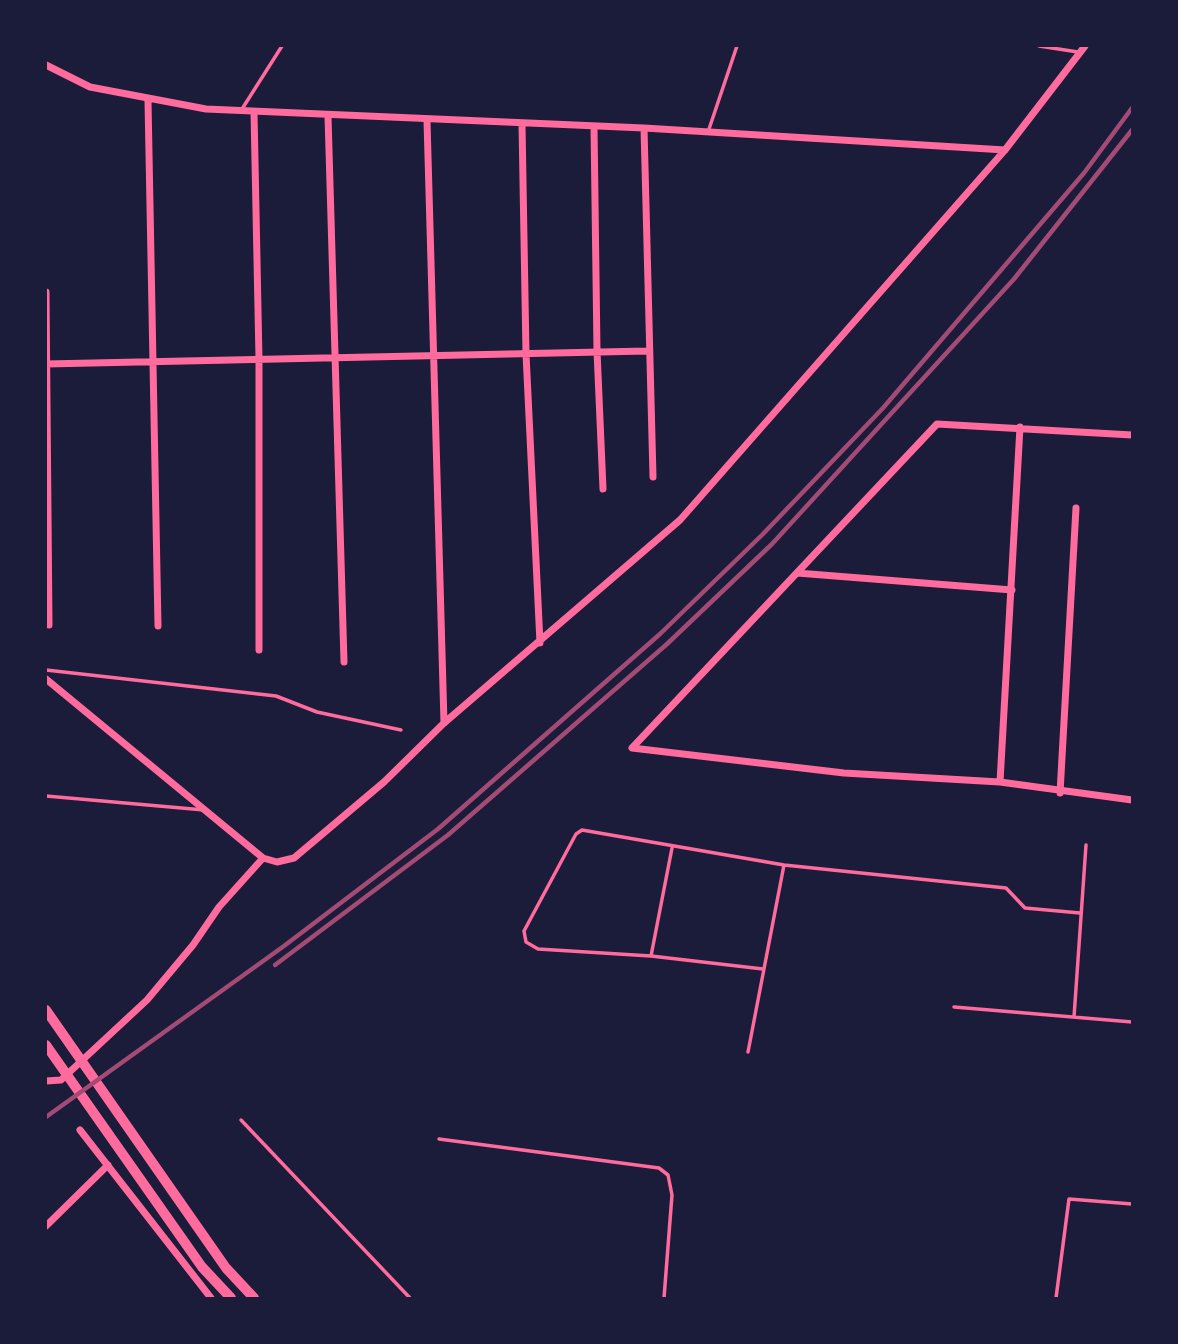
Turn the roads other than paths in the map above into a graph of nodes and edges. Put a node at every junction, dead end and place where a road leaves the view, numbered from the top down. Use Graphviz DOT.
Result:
graph roads {
  1 [pos="282,46"];
  2 [pos="737,46"];
  3 [pos="1039,46"];
  4 [pos="1082,49"];
  5 [pos="46,65"];
  6 [pos="149,101"];
  7 [pos="240,111"];
  8 [pos="254,112"];
  9 [pos="328,116"];
  10 [pos="427,121"];
  11 [pos="523,124"];
  12 [pos="594,126"];
  13 [pos="644,128"];
  14 [pos="708,132"];
  15 [pos="1004,150"];
  16 [pos="46,292"];
  17 [pos="597,351"];
  18 [pos="647,351"];
  19 [pos="526,354"];
  20 [pos="433,358"];
  21 [pos="260,359"];
  22 [pos="334,359"];
  23 [pos="154,360"];
  24 [pos="46,364"];
  25 [pos="1020,428"];
  26 [pos="1132,435"];
  27 [pos="653,477"];
  28 [pos="603,489"];
  29 [pos="1076,508"];
  30 [pos="797,573"];
  31 [pos="1012,590"];
  32 [pos="49,625"];
  33 [pos="158,625"];
  34 [pos="540,643"];
  35 [pos="259,650"];
  36 [pos="344,662"];
  37 [pos="46,670"];
  38 [pos="46,680"];
  39 [pos="444,723"];
  40 [pos="401,730"];
  41 [pos="1000,782"];
  42 [pos="1060,793"];
  43 [pos="46,796"];
  44 [pos="1132,800"];
  45 [pos="206,810"];
  46 [pos="1086,845"];
  47 [pos="672,848"];
  48 [pos="263,858"];
  49 [pos="784,865"];
  50 [pos="1080,914"];
  51 [pos="651,956"];
  52 [pos="763,969"];
  53 [pos="954,1007"];
  54 [pos="46,1010"];
  55 [pos="1074,1017"];
  56 [pos="1132,1022"];
  57 [pos="46,1045"];
  58 [pos="748,1052"];
  59 [pos="46,1081"];
  60 [pos="241,1120"];
  61 [pos="80,1130"];
  62 [pos="439,1139"];
  63 [pos="108,1165"];
  64 [pos="1132,1204"];
  65 [pos="46,1226"];
  66 [pos="211,1298"];
  67 [pos="232,1298"];
  68 [pos="254,1298"];
  69 [pos="410,1298"];
  70 [pos="664,1298"];
  71 [pos="1056,1298"];
  1 -- 7 [label="lane"];
  2 -- 14 [label="lane"];
  3 -- 4 [label="lane"];
  4 -- 15 [label="street"];
  5 -- 6 [label="street"];
  6 -- 7 [label="street"];
  6 -- 23 [label="street"];
  7 -- 8 [label="street"];
  8 -- 9 [label="street"];
  8 -- 21 [label="street"];
  9 -- 10 [label="street"];
  9 -- 22 [label="street"];
  10 -- 11 [label="street"];
  10 -- 20 [label="street"];
  11 -- 12 [label="street"];
  11 -- 19 [label="street"];
  12 -- 13 [label="street"];
  12 -- 17 [label="street"];
  13 -- 14 [label="street"];
  13 -- 18 [label="street"];
  14 -- 15 [label="street"];
  15 -- 34 [label="street"];
  16 -- 24 [label="street"];
  17 -- 18 [label="street"];
  17 -- 19 [label="street"];
  17 -- 28 [label="street"];
  18 -- 27 [label="street"];
  19 -- 20 [label="street"];
  19 -- 34 [label="street"];
  20 -- 22 [label="street"];
  20 -- 39 [label="street"];
  21 -- 22 [label="street"];
  21 -- 23 [label="street"];
  21 -- 35 [label="street"];
  22 -- 36 [label="street"];
  23 -- 24 [label="street"];
  23 -- 33 [label="street"];
  24 -- 32 [label="street"];
  25 -- 26 [label="street"];
  25 -- 30 [label="street"];
  25 -- 31 [label="street"];
  29 -- 42 [label="street"];
  30 -- 31 [label="street"];
  30 -- 41 [label="street"];
  31 -- 41 [label="street"];
  34 -- 39 [label="street"];
  37 -- 40 [label="lane"];
  38 -- 45 [label="street"];
  39 -- 48 [label="street"];
  41 -- 42 [label="street"];
  42 -- 44 [label="street"];
  43 -- 45 [label="lane"];
  45 -- 48 [label="street"];
  46 -- 50 [label="lane"];
  47 -- 49 [label="lane"];
  47 -- 51 [label="lane"];
  47 -- 51 [label="lane"];
  48 -- 59 [label="street"];
  49 -- 50 [label="lane"];
  49 -- 52 [label="lane"];
  50 -- 55 [label="lane"];
  51 -- 52 [label="lane"];
  52 -- 58 [label="lane"];
  53 -- 55 [label="lane"];
  54 -- 68 [label="main road"];
  55 -- 56 [label="lane"];
  57 -- 67 [label="main road"];
  60 -- 69 [label="lane"];
  61 -- 63 [label="street"];
  62 -- 70 [label="lane"];
  63 -- 65 [label="street"];
  63 -- 66 [label="street"];
  64 -- 71 [label="lane"];
}
